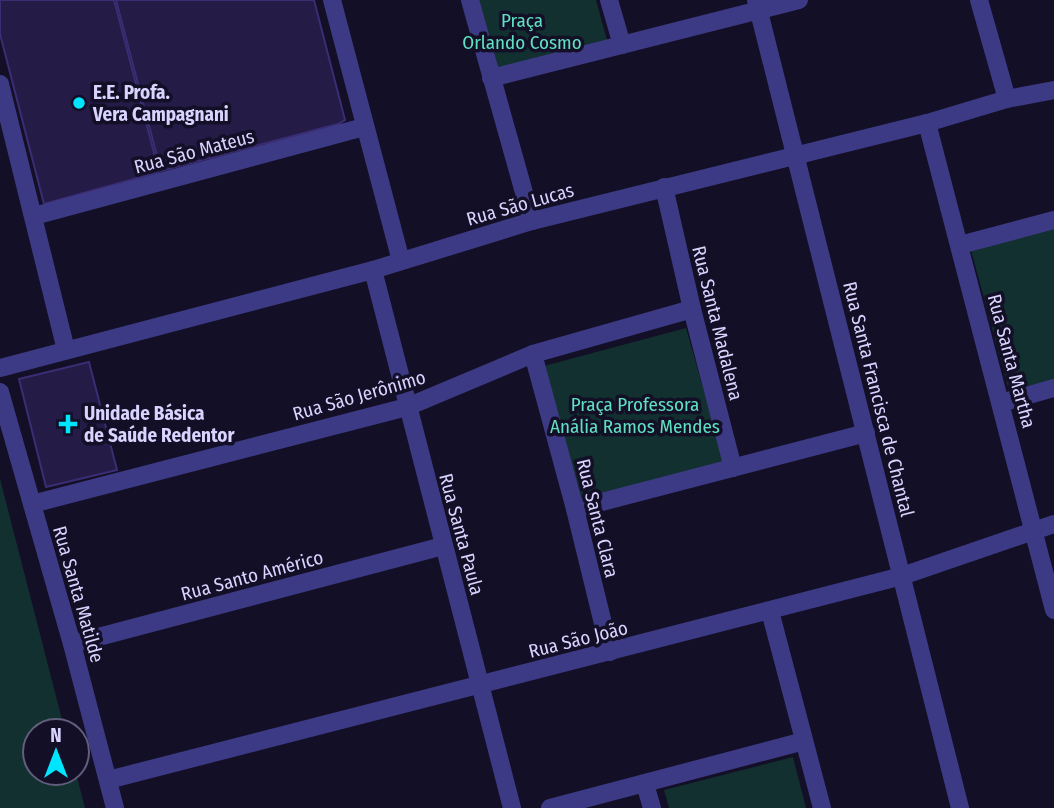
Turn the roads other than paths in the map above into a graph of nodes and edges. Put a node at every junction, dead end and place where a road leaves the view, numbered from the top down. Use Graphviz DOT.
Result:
graph roads {
  1 [pos="332,0"];
  2 [pos="470,0"];
  3 [pos="609,0"];
  4 [pos="799,0"];
  5 [pos="979,0"];
  6 [pos="757,5"];
  7 [pos="622,45"];
  8 [pos="491,78"];
  9 [pos="0,84"];
  10 [pos="1054,90"];
  11 [pos="1007,99"];
  12 [pos="927,123"];
  13 [pos="364,127"];
  14 [pos="794,157"];
  15 [pos="664,187"];
  16 [pos="34,216"];
  17 [pos="1054,220"];
  18 [pos="532,221"];
  19 [pos="960,244"];
  20 [pos="401,261"];
  21 [pos="373,270"];
  22 [pos="692,309"];
  23 [pos="66,350"];
  24 [pos="533,354"];
  25 [pos="0,368"];
  26 [pos="1054,388"];
  27 [pos="0,392"];
  28 [pos="1001,403"];
  29 [pos="407,407"];
  30 [pos="866,433"];
  31 [pos="733,468"];
  32 [pos="32,504"];
  33 [pos="575,509"];
  34 [pos="1054,524"];
  35 [pos="1035,529"];
  36 [pos="443,546"];
  37 [pos="902,576"];
  38 [pos="1054,610"];
  39 [pos="770,611"];
  40 [pos="72,644"];
  41 [pos="610,652"];
  42 [pos="482,685"];
  43 [pos="804,741"];
  44 [pos="108,780"];
  45 [pos="645,784"];
  46 [pos="115,808"];
  47 [pos="512,808"];
  48 [pos="550,808"];
  49 [pos="652,808"];
  50 [pos="822,808"];
  51 [pos="960,808"];
  1 -- 13 [label="street"];
  2 -- 8 [label="street"];
  3 -- 7 [label="street"];
  4 -- 6 [label="street"];
  5 -- 11 [label="street"];
  6 -- 7 [label="street"];
  6 -- 14 [label="street, Rua Santa Francisca de Chantal"];
  7 -- 8 [label="street"];
  8 -- 18 [label="street"];
  9 -- 16 [label="street"];
  10 -- 11 [label="street, Rua São Lucas"];
  11 -- 12 [label="street, Rua São Lucas"];
  12 -- 14 [label="street, Rua São Lucas"];
  12 -- 19 [label="street, Rua Santa Martha"];
  13 -- 16 [label="street, Rua São Mateus"];
  13 -- 20 [label="street"];
  14 -- 15 [label="street, Rua São Lucas"];
  14 -- 30 [label="street, Rua Santa Francisca de Chantal"];
  15 -- 18 [label="street, Rua São Lucas"];
  15 -- 22 [label="street, Rua Santa Madalena"];
  16 -- 23 [label="street"];
  17 -- 19 [label="street"];
  18 -- 20 [label="street, Rua São Lucas"];
  19 -- 28 [label="street, Rua Santa Martha"];
  20 -- 21 [label="street, Rua São Lucas"];
  21 -- 23 [label="street, Rua São Lucas"];
  21 -- 29 [label="street, Rua Santa Paula"];
  22 -- 24 [label="street, Rua São Jerônimo"];
  22 -- 31 [label="street, Rua Santa Madalena"];
  23 -- 25 [label="street, Rua São Lucas"];
  24 -- 29 [label="street, Rua São Jerônimo"];
  24 -- 33 [label="street, Rua Santa Clara"];
  26 -- 28 [label="street"];
  27 -- 32 [label="street, Rua Santa Matilde"];
  28 -- 35 [label="street, Rua Santa Martha"];
  29 -- 32 [label="street, Rua São Jerônimo"];
  29 -- 36 [label="street, Rua Santa Paula"];
  30 -- 31 [label="street"];
  30 -- 37 [label="street, Rua Santa Francisca de Chantal"];
  31 -- 33 [label="street"];
  32 -- 40 [label="street, Rua Santa Matilde"];
  33 -- 41 [label="street, Rua Santa Clara"];
  34 -- 35 [label="street, Rua São João"];
  35 -- 37 [label="street, Rua São João"];
  35 -- 38 [label="street, Rua Santa Martha"];
  36 -- 40 [label="street, Rua Santo Américo"];
  36 -- 42 [label="street, Rua Santa Paula"];
  37 -- 39 [label="street, Rua São João"];
  37 -- 51 [label="street, Rua Santa Francisca de Chantal"];
  39 -- 41 [label="street, Rua São João"];
  39 -- 43 [label="street"];
  40 -- 44 [label="street, Rua Santa Matilde"];
  41 -- 42 [label="street, Rua São João"];
  42 -- 44 [label="street, Rua São João"];
  42 -- 47 [label="street, Rua Santa Paula"];
  43 -- 45 [label="street"];
  43 -- 50 [label="street"];
  44 -- 46 [label="street, Rua Santa Matilde"];
  45 -- 48 [label="street"];
  45 -- 49 [label="street"];
}
